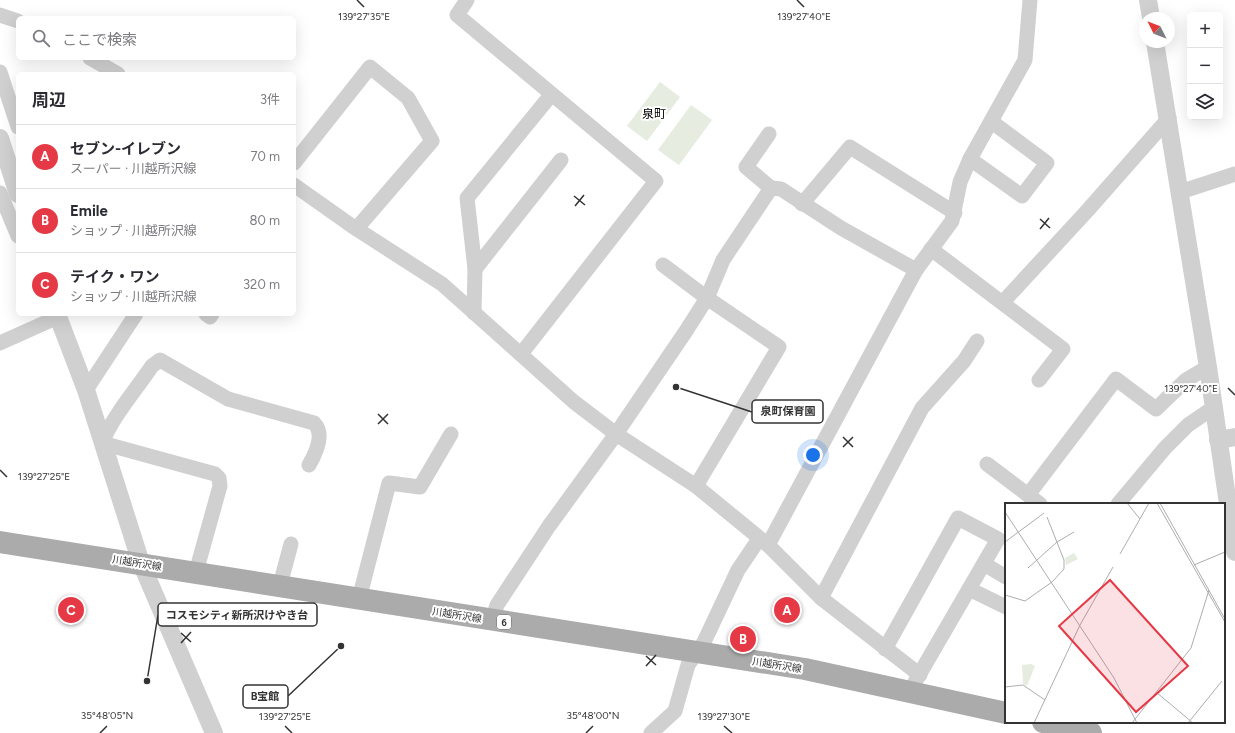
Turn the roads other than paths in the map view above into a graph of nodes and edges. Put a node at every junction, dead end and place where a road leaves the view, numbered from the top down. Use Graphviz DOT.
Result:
graph roads {
  1 [pos="467,0"];
  2 [pos="1030,0"];
  3 [pos="1148,0"];
  4 [pos="1150,12"];
  5 [pos="0,15"];
  6 [pos="16,20"];
  7 [pos="1156,48"];
  8 [pos="94,60"];
  9 [pos="0,72"];
  10 [pos="114,72"];
  11 [pos="551,95"];
  12 [pos="1168,118"];
  13 [pos="16,121"];
  14 [pos="992,122"];
  15 [pos="770,134"];
  16 [pos="0,138"];
  17 [pos="970,159"];
  18 [pos="296,160"];
  19 [pos="561,160"];
  20 [pos="1235,174"];
  21 [pos="296,186"];
  22 [pos="16,188"];
  23 [pos="772,188"];
  24 [pos="1180,192"];
  25 [pos="0,193"];
  26 [pos="802,204"];
  27 [pos="955,214"];
  28 [pos="357,228"];
  29 [pos="16,231"];
  30 [pos="931,249"];
  31 [pos="663,265"];
  32 [pos="474,269"];
  33 [pos="916,270"];
  34 [pos="707,298"];
  35 [pos="1003,302"];
  36 [pos="474,313"];
  37 [pos="57,316"];
  38 [pos="135,316"];
  39 [pos="977,341"];
  40 [pos="0,344"];
  41 [pos="521,354"];
  42 [pos="1208,367"];
  43 [pos="1039,380"];
  44 [pos="86,390"];
  45 [pos="1213,408"];
  46 [pos="451,434"];
  47 [pos="616,434"];
  48 [pos="1227,439"];
  49 [pos="102,443"];
  50 [pos="987,464"];
  51 [pos="309,465"];
  52 [pos="696,486"];
  53 [pos="1028,495"];
  54 [pos="1039,503"];
  55 [pos="1119,503"];
  56 [pos="0,542"];
  57 [pos="764,542"];
  58 [pos="291,544"];
  59 [pos="1231,544"];
  60 [pos="141,563"];
  61 [pos="984,564"];
  62 [pos="196,572"];
  63 [pos="1005,576"];
  64 [pos="280,585"];
  65 [pos="969,589"];
  66 [pos="821,598"];
  67 [pos="359,599"];
  68 [pos="1005,607"];
  69 [pos="492,620"];
  70 [pos="885,649"];
  71 [pos="698,652"];
  72 [pos="915,683"];
  73 [pos="1005,713"];
  74 [pos="1050,723"];
  75 [pos="1090,729"];
  76 [pos="214,733"];
  77 [pos="651,733"];
  1 -- 11 [label="street"];
  2 -- 14 [label="street"];
  3 -- 4 [label="street"];
  5 -- 6 [label="street"];
  7 -- 12 [label="street"];
  8 -- 10 [label="street"];
  9 -- 13 [label="street"];
  11 -- 32 [label="street"];
  11 -- 41 [label="street"];
  12 -- 24 [label="street"];
  12 -- 35 [label="street"];
  14 -- 17 [label="street"];
  14 -- 17 [label="street"];
  15 -- 23 [label="street"];
  16 -- 22 [label="street"];
  17 -- 27 [label="street"];
  18 -- 28 [label="street"];
  19 -- 32 [label="street"];
  20 -- 24 [label="street"];
  21 -- 28 [label="street"];
  23 -- 26 [label="street"];
  23 -- 34 [label="street"];
  24 -- 42 [label="street"];
  25 -- 29 [label="street"];
  26 -- 27 [label="street"];
  26 -- 33 [label="street"];
  27 -- 30 [label="street"];
  28 -- 36 [label="street"];
  30 -- 33 [label="street"];
  30 -- 35 [label="street"];
  31 -- 34 [label="street"];
  32 -- 36 [label="street"];
  33 -- 57 [label="street"];
  34 -- 47 [label="street"];
  34 -- 52 [label="street"];
  35 -- 43 [label="street"];
  36 -- 41 [label="street"];
  37 -- 40 [label="street"];
  37 -- 44 [label="street"];
  38 -- 44 [label="street"];
  39 -- 66 [label="street"];
  41 -- 47 [label="street"];
  42 -- 45 [label="street"];
  42 -- 53 [label="street"];
  44 -- 49 [label="street"];
  45 -- 48 [label="street"];
  45 -- 55 [label="street"];
  46 -- 67 [label="street"];
  47 -- 52 [label="street"];
  47 -- 69 [label="street"];
  48 -- 59 [label="street"];
  49 -- 51 [label="street"];
  49 -- 60 [label="street"];
  49 -- 62 [label="street"];
  50 -- 53 [label="street"];
  52 -- 57 [label="street"];
  53 -- 54 [label="street"];
  56 -- 60 [label="main road, 川越所沢線 / 6"];
  57 -- 66 [label="street"];
  57 -- 71 [label="street"];
  58 -- 64 [label="street"];
  60 -- 62 [label="main road, 川越所沢線 / 6"];
  60 -- 76 [label="street"];
  61 -- 63 [label="street"];
  61 -- 65 [label="street"];
  61 -- 70 [label="street"];
  62 -- 64 [label="main road, 川越所沢線 / 6"];
  64 -- 67 [label="main road, 川越所沢線 / 6"];
  65 -- 68 [label="street"];
  65 -- 72 [label="street"];
  66 -- 70 [label="street"];
  67 -- 69 [label="main road, 川越所沢線 / 6"];
  69 -- 71 [label="main road, 川越所沢線 / 6"];
  70 -- 72 [label="street"];
  71 -- 72 [label="main road, 川越所沢線 / 6"];
  71 -- 77 [label="street"];
  72 -- 73 [label="main road, 川越所沢線 / 6"];
  74 -- 75 [label="main road"];
}
